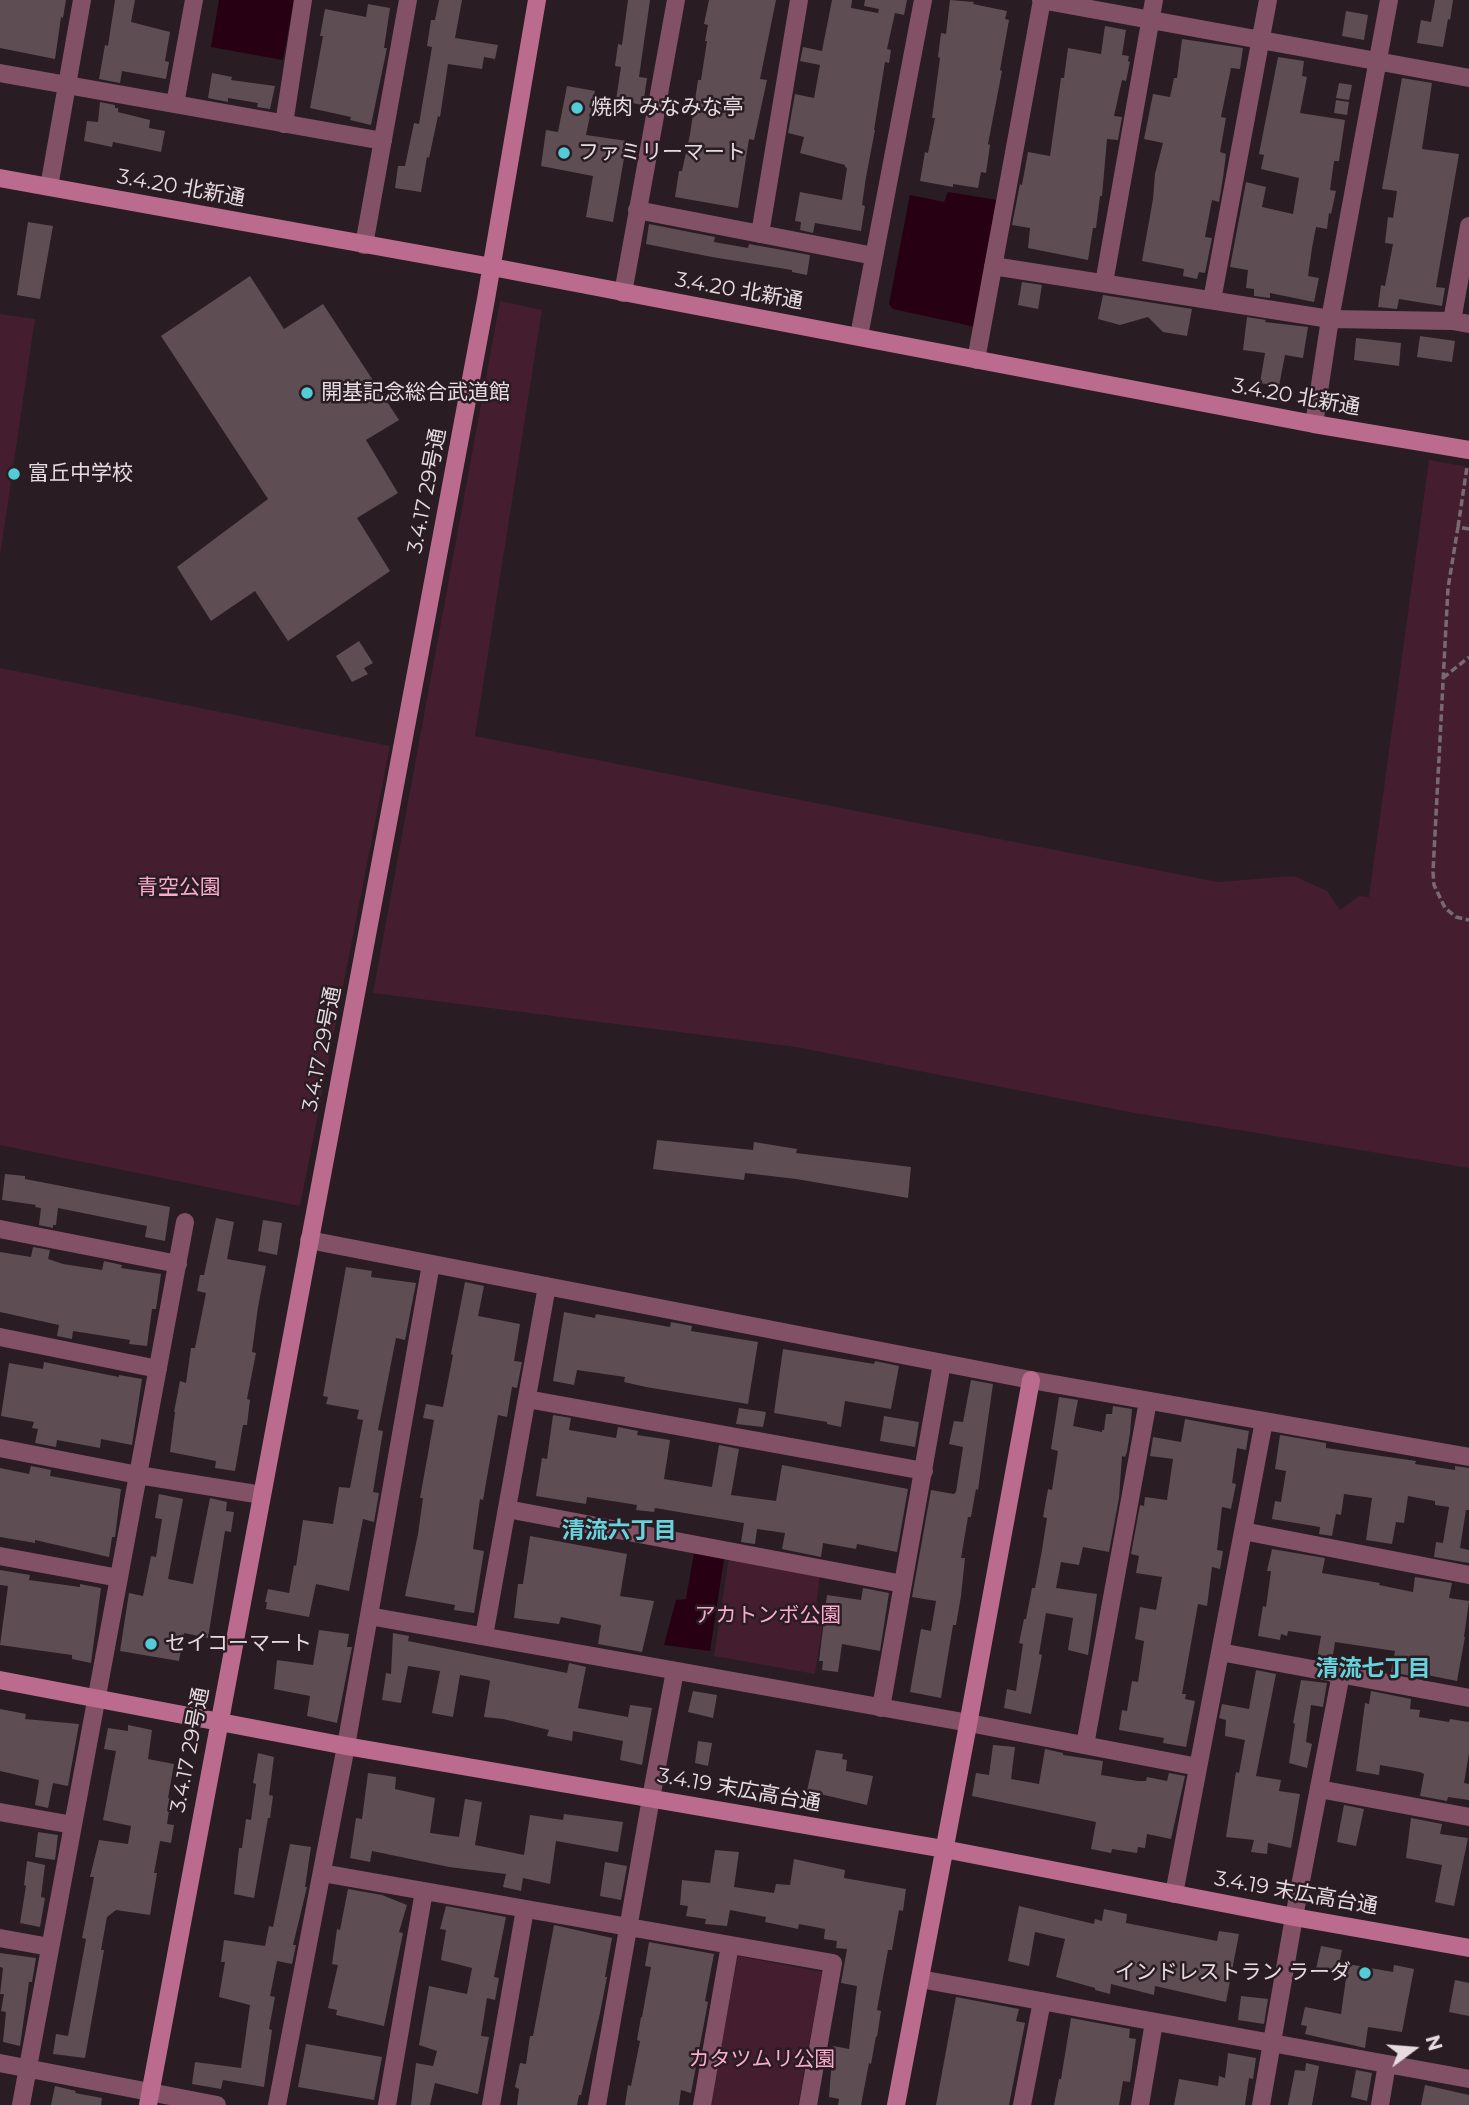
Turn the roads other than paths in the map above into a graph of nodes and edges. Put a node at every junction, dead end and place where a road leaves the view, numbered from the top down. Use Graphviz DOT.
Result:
graph roads {
  1 [pos="82,0"];
  2 [pos="194,0"];
  3 [pos="303,0"];
  4 [pos="408,0"];
  5 [pos="537,0"];
  6 [pos="676,0"];
  7 [pos="799,0"];
  8 [pos="923,0"];
  9 [pos="1042,0"];
  10 [pos="1154,0"];
  11 [pos="1268,0"];
  12 [pos="1389,0"];
  13 [pos="1151,20"];
  14 [pos="1260,40"];
  15 [pos="1378,62"];
  16 [pos="0,73"];
  17 [pos="1469,78"];
  18 [pos="67,85"];
  19 [pos="175,104"];
  20 [pos="284,124"];
  21 [pos="383,141"];
  22 [pos="0,178"];
  23 [pos="50,187"];
  24 [pos="637,210"];
  25 [pos="1469,226"];
  26 [pos="760,234"];
  27 [pos="363,245"];
  28 [pos="874,256"];
  29 [pos="993,266"];
  30 [pos="492,267"];
  31 [pos="1104,283"];
  32 [pos="623,293"];
  33 [pos="1212,300"];
  34 [pos="1330,319"];
  35 [pos="1460,323"];
  36 [pos="859,336"];
  37 [pos="976,360"];
  38 [pos="1314,424"];
  39 [pos="1468,458"];
  40 [pos="186,1222"];
  41 [pos="0,1229"];
  42 [pos="309,1240"];
  43 [pos="178,1264"];
  44 [pos="431,1264"];
  45 [pos="547,1286"];
  46 [pos="0,1337"];
  47 [pos="942,1363"];
  48 [pos="158,1369"];
  49 [pos="1031,1380"];
  50 [pos="527,1399"];
  51 [pos="1148,1401"];
  52 [pos="1264,1421"];
  53 [pos="0,1448"];
  54 [pos="1469,1457"];
  55 [pos="923,1471"];
  56 [pos="138,1475"];
  57 [pos="262,1495"];
  58 [pos="507,1509"];
  59 [pos="1243,1531"];
  60 [pos="0,1556"];
  61 [pos="1469,1574"];
  62 [pos="119,1578"];
  63 [pos="904,1584"];
  64 [pos="369,1616"];
  65 [pos="484,1636"];
  66 [pos="1220,1652"];
  67 [pos="675,1671"];
  68 [pos="1341,1674"];
  69 [pos="0,1680"];
  70 [pos="97,1698"];
  71 [pos="1469,1698"];
  72 [pos="881,1707"];
  73 [pos="219,1721"];
  74 [pos="969,1723"];
  75 [pos="1085,1745"];
  76 [pos="346,1746"];
  77 [pos="1198,1767"];
  78 [pos="1319,1789"];
  79 [pos="650,1798"];
  80 [pos="0,1812"];
  81 [pos="1469,1817"];
  82 [pos="73,1825"];
  83 [pos="944,1849"];
  84 [pos="322,1873"];
  85 [pos="424,1891"];
  86 [pos="1174,1894"];
  87 [pos="525,1909"];
  88 [pos="1294,1917"];
  89 [pos="628,1927"];
  90 [pos="0,1938"];
  91 [pos="730,1945"];
  92 [pos="50,1947"];
  93 [pos="1469,1948"];
  94 [pos="919,1979"];
  95 [pos="1042,2001"];
  96 [pos="1154,2022"];
  97 [pos="1272,2044"];
  98 [pos="0,2063"];
  99 [pos="1387,2064"];
  100 [pos="28,2067"];
  101 [pos="1469,2079"];
  102 [pos="149,2099"];
  103 [pos="21,2105"];
  104 [pos="217,2105"];
  105 [pos="277,2105"];
  106 [pos="387,2105"];
  107 [pos="491,2105"];
  108 [pos="597,2105"];
  109 [pos="702,2105"];
  110 [pos="808,2105"];
  111 [pos="896,2105"];
  112 [pos="1022,2105"];
  113 [pos="1140,2105"];
  114 [pos="1261,2105"];
  115 [pos="1380,2105"];
  1 -- 18 [label="street"];
  2 -- 19 [label="street"];
  3 -- 20 [label="street"];
  4 -- 21 [label="street"];
  5 -- 30 [label="street, 3.4.17 29号通"];
  6 -- 24 [label="street"];
  7 -- 26 [label="street"];
  8 -- 28 [label="street"];
  9 -- 13 [label="street"];
  9 -- 29 [label="street"];
  10 -- 13 [label="street"];
  11 -- 14 [label="street"];
  12 -- 15 [label="street"];
  13 -- 14 [label="street"];
  13 -- 31 [label="street"];
  14 -- 15 [label="street"];
  14 -- 33 [label="street"];
  15 -- 17 [label="street"];
  15 -- 34 [label="street"];
  16 -- 18 [label="street"];
  18 -- 19 [label="street"];
  18 -- 23 [label="street"];
  19 -- 20 [label="street"];
  20 -- 21 [label="street"];
  21 -- 27 [label="street"];
  22 -- 23 [label="street, 3.4.20 北新通"];
  23 -- 27 [label="street, 3.4.20 北新通"];
  24 -- 26 [label="street"];
  24 -- 32 [label="street"];
  25 -- 35 [label="street"];
  26 -- 28 [label="street"];
  27 -- 30 [label="street, 3.4.20 北新通"];
  28 -- 36 [label="street"];
  29 -- 31 [label="street"];
  29 -- 37 [label="street"];
  30 -- 32 [label="street, 3.4.20 北新通"];
  30 -- 42 [label="street, 3.4.17 29号通"];
  31 -- 33 [label="street"];
  32 -- 36 [label="street, 3.4.20 北新通"];
  33 -- 34 [label="street"];
  34 -- 35 [label="street"];
  34 -- 38 [label="street"];
  36 -- 37 [label="street, 3.4.20 北新通"];
  37 -- 38 [label="street, 3.4.20 北新通"];
  38 -- 39 [label="street, 3.4.20 北新通"];
  40 -- 43 [label="street"];
  41 -- 43 [label="street"];
  42 -- 44 [label="street"];
  42 -- 57 [label="street, 3.4.17 29号通"];
  43 -- 48 [label="street"];
  44 -- 45 [label="street"];
  44 -- 64 [label="street"];
  45 -- 47 [label="street"];
  45 -- 50 [label="street"];
  46 -- 48 [label="street"];
  47 -- 49 [label="street"];
  47 -- 55 [label="street"];
  48 -- 56 [label="street"];
  49 -- 51 [label="street"];
  49 -- 74 [label="street"];
  50 -- 55 [label="street"];
  50 -- 58 [label="street"];
  51 -- 52 [label="street"];
  51 -- 75 [label="street"];
  52 -- 54 [label="street"];
  52 -- 59 [label="street"];
  53 -- 56 [label="street"];
  55 -- 63 [label="street"];
  56 -- 57 [label="street"];
  56 -- 62 [label="street"];
  57 -- 73 [label="street, 3.4.17 29号通"];
  58 -- 63 [label="street"];
  58 -- 65 [label="street"];
  59 -- 61 [label="street"];
  59 -- 66 [label="street"];
  60 -- 62 [label="street"];
  62 -- 70 [label="street"];
  63 -- 72 [label="street"];
  64 -- 65 [label="street"];
  64 -- 76 [label="street"];
  65 -- 67 [label="street"];
  66 -- 68 [label="street"];
  66 -- 77 [label="street"];
  67 -- 72 [label="street"];
  67 -- 79 [label="street"];
  68 -- 71 [label="street"];
  68 -- 78 [label="street"];
  69 -- 70 [label="street, 3.4.19 末広高台通"];
  70 -- 73 [label="street, 3.4.19 末広高台通"];
  70 -- 82 [label="street"];
  72 -- 74 [label="street"];
  73 -- 76 [label="street, 3.4.19 末広高台通"];
  73 -- 102 [label="street, 3.4.17 29号通"];
  74 -- 75 [label="street"];
  74 -- 83 [label="street"];
  75 -- 77 [label="street"];
  76 -- 79 [label="street, 3.4.19 末広高台通"];
  76 -- 84 [label="street"];
  77 -- 86 [label="street"];
  78 -- 81 [label="street"];
  78 -- 88 [label="street"];
  79 -- 83 [label="street, 3.4.19 末広高台通"];
  79 -- 89 [label="street"];
  80 -- 82 [label="street"];
  82 -- 92 [label="street"];
  83 -- 86 [label="street, 3.4.19 末広高台通"];
  83 -- 94 [label="street"];
  84 -- 85 [label="street"];
  84 -- 105 [label="street"];
  85 -- 87 [label="street"];
  85 -- 106 [label="street"];
  86 -- 88 [label="street, 3.4.19 末広高台通"];
  87 -- 89 [label="street"];
  87 -- 107 [label="street"];
  88 -- 93 [label="street, 3.4.19 末広高台通"];
  88 -- 97 [label="street"];
  89 -- 91 [label="street"];
  89 -- 108 [label="street"];
  90 -- 92 [label="street"];
  91 -- 109 [label="street"];
  91 -- 110 [label="street"];
  92 -- 100 [label="street"];
  94 -- 95 [label="street"];
  94 -- 111 [label="street"];
  95 -- 96 [label="street"];
  95 -- 112 [label="street"];
  96 -- 97 [label="street"];
  96 -- 113 [label="street"];
  97 -- 99 [label="street"];
  97 -- 114 [label="street"];
  98 -- 100 [label="street"];
  99 -- 101 [label="street"];
  99 -- 115 [label="street"];
  100 -- 102 [label="street"];
  100 -- 103 [label="street"];
  102 -- 104 [label="street"];
}
